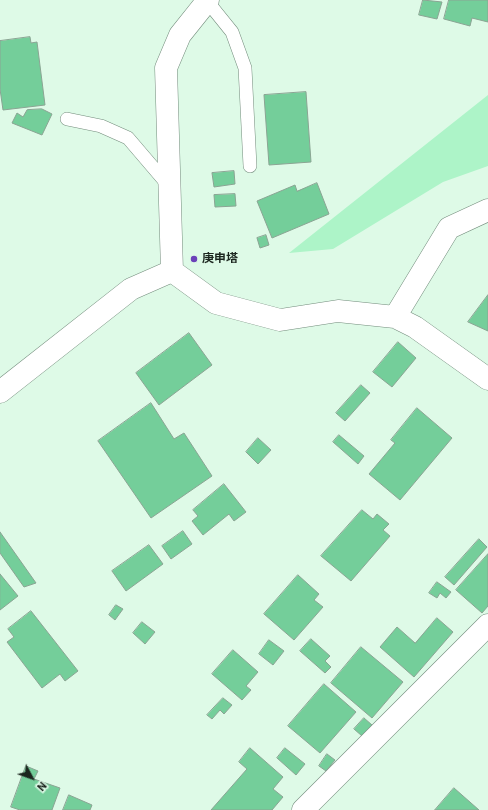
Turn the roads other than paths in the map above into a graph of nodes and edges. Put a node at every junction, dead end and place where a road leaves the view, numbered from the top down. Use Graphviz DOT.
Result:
graph roads {
  1 [pos="208,0"];
  2 [pos="67,119"];
  3 [pos="250,166"];
  4 [pos="169,186"];
  5 [pos="488,210"];
  6 [pos="172,271"];
  7 [pos="395,316"];
  8 [pos="488,379"];
  9 [pos="0,392"];
  10 [pos="488,624"];
  11 [pos="303,810"];
  1 -- 3 [label="lane"];
  1 -- 4 [label="street"];
  2 -- 4 [label="lane"];
  4 -- 6 [label="street"];
  5 -- 7 [label="street"];
  6 -- 7 [label="street"];
  6 -- 9 [label="street"];
  7 -- 8 [label="street"];
  10 -- 11 [label="street"];
}
